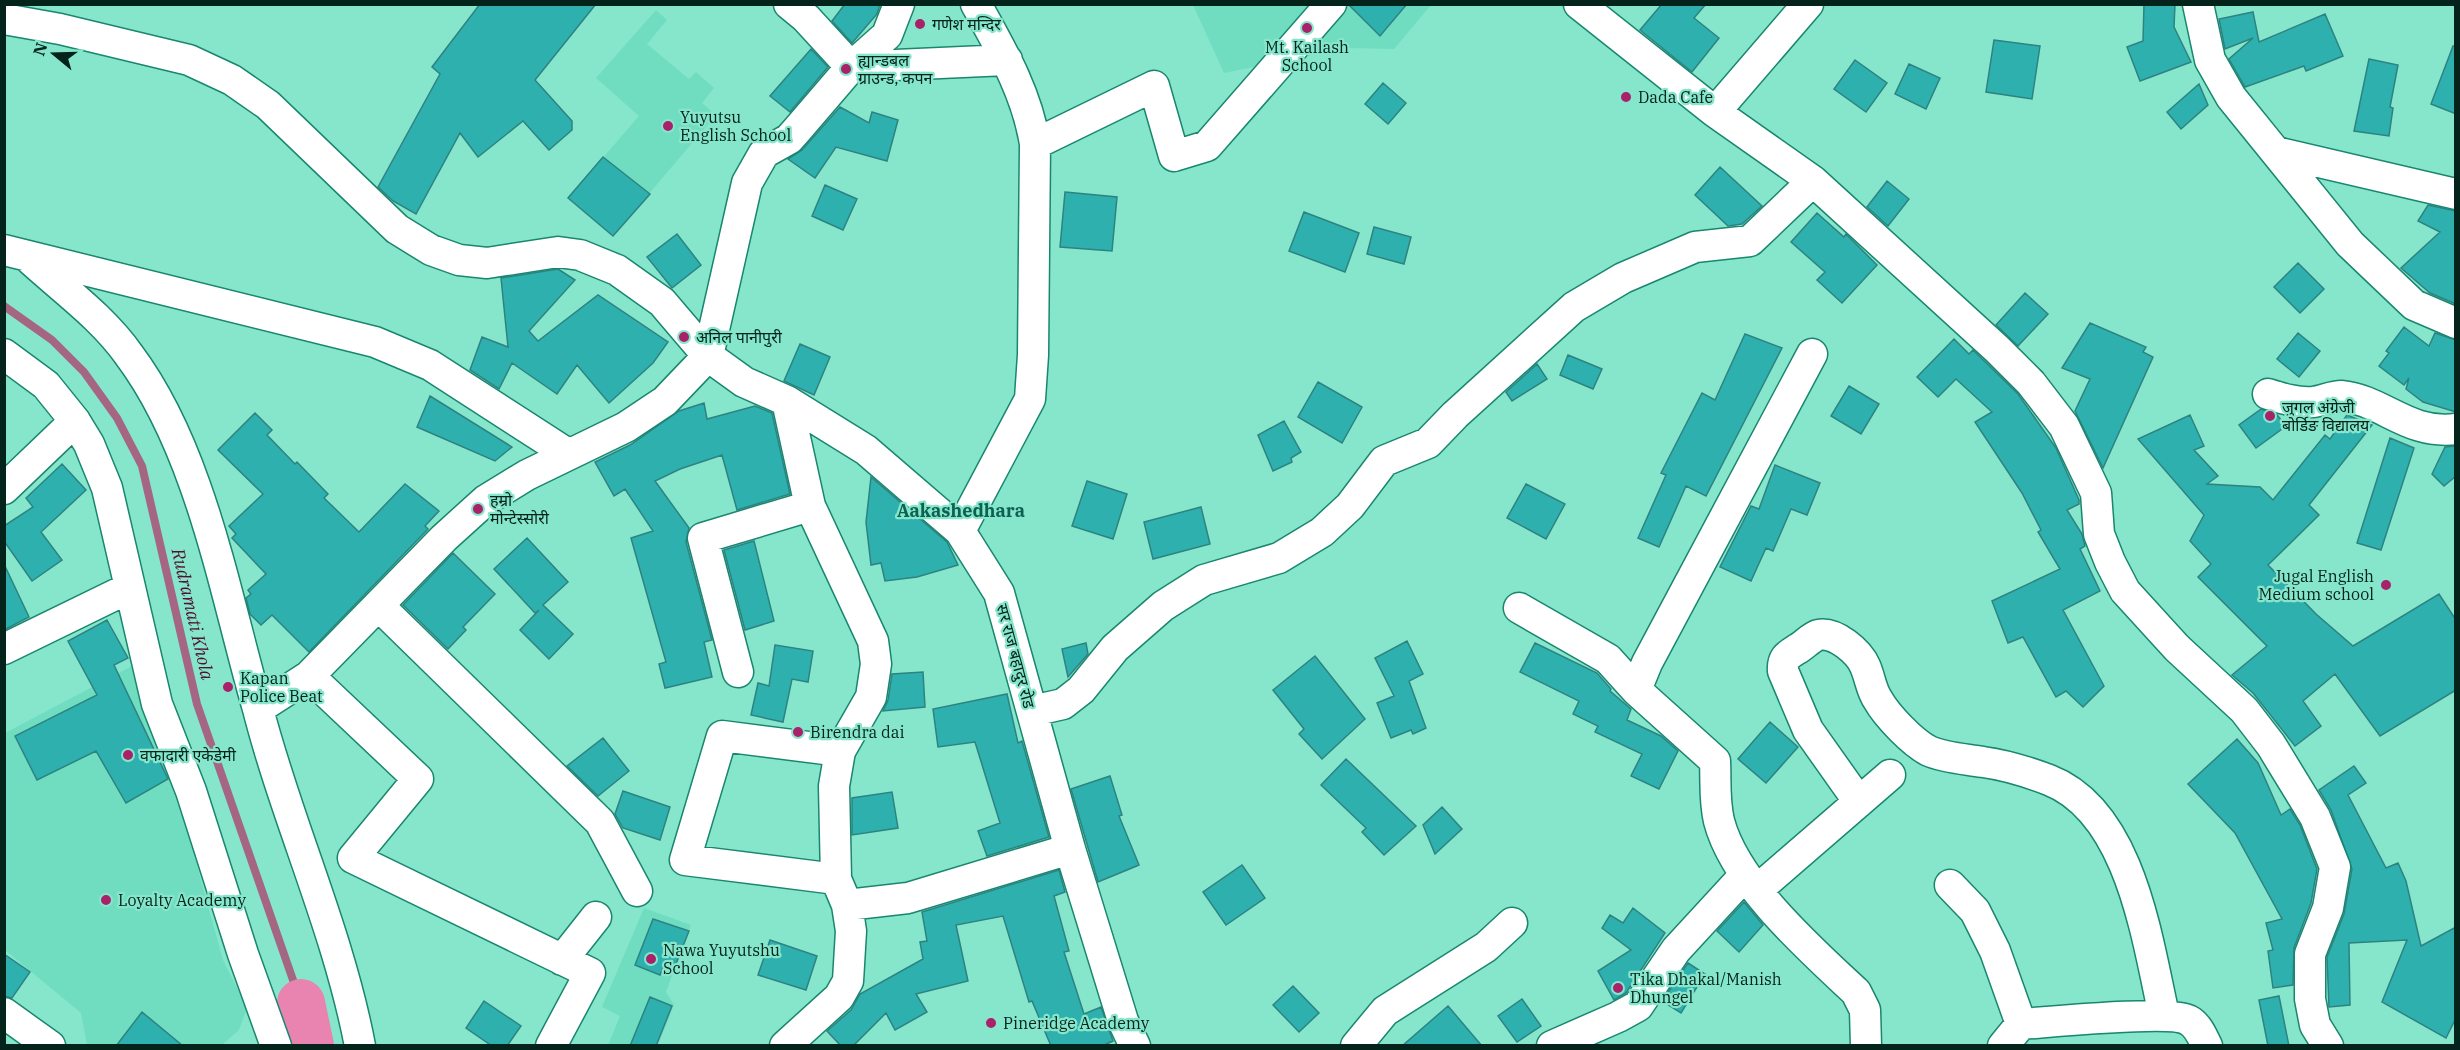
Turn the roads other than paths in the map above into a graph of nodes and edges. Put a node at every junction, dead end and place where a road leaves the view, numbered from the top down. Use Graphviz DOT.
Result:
graph roads {
  1 [pos="789,4"];
  2 [pos="899,4"];
  3 [pos="976,4"];
  4 [pos="1331,4"];
  5 [pos="1579,4"];
  6 [pos="1808,4"];
  7 [pos="2198,4"];
  8 [pos="62,17"];
  9 [pos="4,19"];
  10 [pos="1007,60"];
  11 [pos="850,66"];
  12 [pos="1715,112"];
  13 [pos="1035,144"];
  14 [pos="2276,152"];
  15 [pos="1813,181"];
  16 [pos="2456,194"];
  17 [pos="15,253"];
  18 [pos="2456,323"];
  19 [pos="4,354"];
  20 [pos="1812,354"];
  21 [pos="708,356"];
  22 [pos="2268,394"];
  23 [pos="787,401"];
  24 [pos="75,421"];
  25 [pos="2456,429"];
  26 [pos="568,454"];
  27 [pos="4,489"];
  28 [pos="810,506"];
  29 [pos="960,531"];
  30 [pos="129,588"];
  31 [pos="379,606"];
  32 [pos="1520,608"];
  33 [pos="4,649"];
  34 [pos="738,672"];
  35 [pos="309,676"];
  36 [pos="1636,690"];
  37 [pos="258,709"];
  38 [pos="1032,711"];
  39 [pos="840,751"];
  40 [pos="1890,775"];
  41 [pos="1859,802"];
  42 [pos="1070,849"];
  43 [pos="1751,882"];
  44 [pos="1950,885"];
  45 [pos="636,891"];
  46 [pos="841,892"];
  47 [pos="596,917"];
  48 [pos="1512,923"];
  49 [pos="562,960"];
  50 [pos="4,1013"];
  51 [pos="2164,1016"];
  52 [pos="2012,1035"];
  53 [pos="805,1039"];
  54 [pos="50,1046"];
  55 [pos="276,1046"];
  56 [pos="360,1046"];
  57 [pos="551,1046"];
  58 [pos="1135,1046"];
  59 [pos="1356,1046"];
  60 [pos="1552,1046"];
  61 [pos="1866,1046"];
  62 [pos="2207,1046"];
  63 [pos="2328,1046"];
  1 -- 11 [label="street"];
  2 -- 11 [label="street"];
  3 -- 10 [label="street"];
  4 -- 13 [label="street"];
  5 -- 12 [label="street"];
  6 -- 12 [label="street"];
  7 -- 14 [label="street"];
  8 -- 9 [label="street, सर राज बहादुर रोड"];
  8 -- 21 [label="street, सर राज बहादुर रोड"];
  10 -- 11 [label="street"];
  10 -- 13 [label="street"];
  11 -- 21 [label="street"];
  12 -- 15 [label="street"];
  13 -- 29 [label="street"];
  14 -- 16 [label="street"];
  14 -- 18 [label="street"];
  15 -- 38 [label="street"];
  15 -- 63 [label="street"];
  17 -- 26 [label="street"];
  17 -- 37 [label="street"];
  19 -- 24 [label="street"];
  20 -- 36 [label="street"];
  21 -- 23 [label="street, सर राज बहादुर रोड"];
  21 -- 26 [label="street"];
  22 -- 25 [label="street"];
  23 -- 28 [label="street"];
  23 -- 29 [label="street, सर राज बहादुर रोड"];
  24 -- 27 [label="street"];
  24 -- 30 [label="street"];
  26 -- 31 [label="street"];
  28 -- 34 [label="street"];
  28 -- 39 [label="street"];
  29 -- 38 [label="street, सर राज बहादुर रोड"];
  30 -- 33 [label="street"];
  30 -- 55 [label="street"];
  31 -- 35 [label="street"];
  31 -- 45 [label="street"];
  32 -- 36 [label="street"];
  35 -- 37 [label="street"];
  35 -- 49 [label="street"];
  36 -- 43 [label="street"];
  37 -- 56 [label="street"];
  38 -- 42 [label="street, सर राज बहादुर रोड"];
  39 -- 46 [label="street"];
  39 -- 46 [label="street"];
  40 -- 41 [label="street"];
  41 -- 43 [label="street"];
  41 -- 51 [label="street"];
  42 -- 46 [label="street"];
  42 -- 58 [label="street, सर राज बहादुर रोड"];
  43 -- 60 [label="street"];
  43 -- 61 [label="street"];
  44 -- 52 [label="street"];
  46 -- 53 [label="street"];
  47 -- 49 [label="street"];
  48 -- 59 [label="street"];
  49 -- 57 [label="street"];
  50 -- 54 [label="street"];
  51 -- 52 [label="street"];
  51 -- 62 [label="street"];
}
